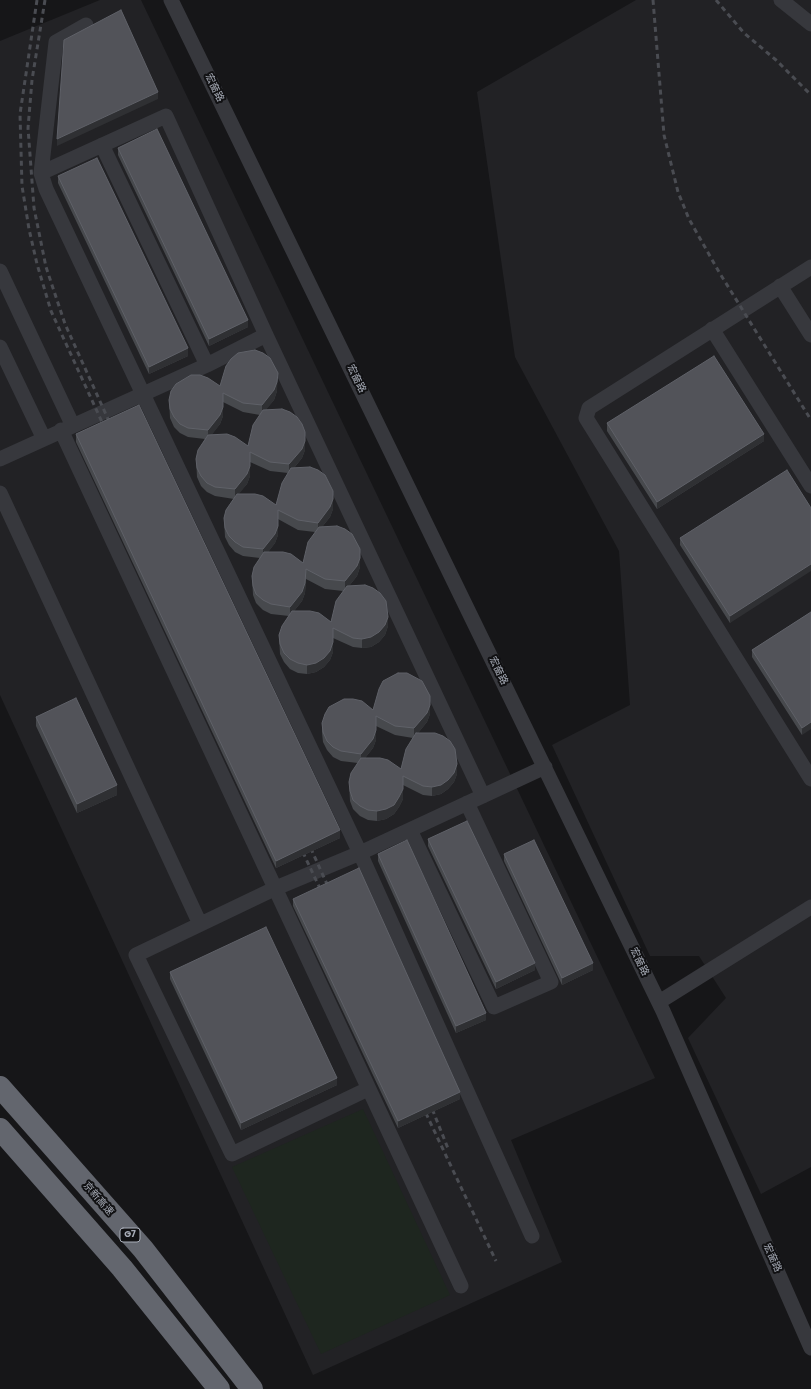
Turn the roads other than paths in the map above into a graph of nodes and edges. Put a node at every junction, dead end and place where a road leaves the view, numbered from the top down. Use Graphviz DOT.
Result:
graph roads {
  1 [pos="171,0"];
  2 [pos="781,0"];
  3 [pos="811,24"];
  4 [pos="86,25"];
  5 [pos="102,145"];
  6 [pos="41,173"];
  7 [pos="811,267"];
  8 [pos="0,271"];
  9 [pos="780,286"];
  10 [pos="712,330"];
  11 [pos="266,335"];
  12 [pos="811,335"];
  13 [pos="0,347"];
  14 [pos="207,365"];
  15 [pos="144,393"];
  16 [pos="67,427"];
  17 [pos="44,439"];
  18 [pos="0,459"];
  19 [pos="811,486"];
  20 [pos="0,492"];
  21 [pos="545,767"];
  22 [pos="811,779"];
  23 [pos="483,796"];
  24 [pos="467,803"];
  25 [pos="410,830"];
  26 [pos="360,853"];
  27 [pos="276,888"];
  28 [pos="811,907"];
  29 [pos="200,924"];
  30 [pos="659,1002"];
  31 [pos="0,1087"];
  32 [pos="368,1089"];
  33 [pos="0,1129"];
  34 [pos="532,1236"];
  35 [pos="461,1286"];
  36 [pos="811,1348"];
  37 [pos="219,1389"];
  38 [pos="252,1389"];
  1 -- 21 [label="street, 宏奤路"];
  2 -- 3 [label="street"];
  4 -- 6 [label="street"];
  5 -- 6 [label="street"];
  5 -- 11 [label="street"];
  5 -- 14 [label="street"];
  6 -- 15 [label="street"];
  7 -- 9 [label="street"];
  8 -- 16 [label="street"];
  9 -- 10 [label="street"];
  9 -- 12 [label="street"];
  10 -- 19 [label="street"];
  10 -- 22 [label="street"];
  11 -- 14 [label="street"];
  11 -- 23 [label="street"];
  13 -- 17 [label="street"];
  14 -- 15 [label="street"];
  15 -- 16 [label="street"];
  15 -- 26 [label="street"];
  16 -- 17 [label="street"];
  16 -- 27 [label="street"];
  17 -- 18 [label="street"];
  20 -- 29 [label="street"];
  21 -- 23 [label="street"];
  21 -- 30 [label="street, 宏奤路"];
  23 -- 24 [label="street"];
  24 -- 25 [label="street"];
  24 -- 25 [label="street"];
  25 -- 26 [label="street"];
  26 -- 27 [label="street"];
  26 -- 34 [label="street"];
  27 -- 29 [label="street"];
  27 -- 32 [label="street"];
  28 -- 30 [label="street"];
  29 -- 32 [label="street"];
  30 -- 36 [label="street, 宏奤路"];
  31 -- 38 [label="highway, 京新高速 / G7"];
  32 -- 35 [label="street"];
  33 -- 37 [label="highway"];
}
